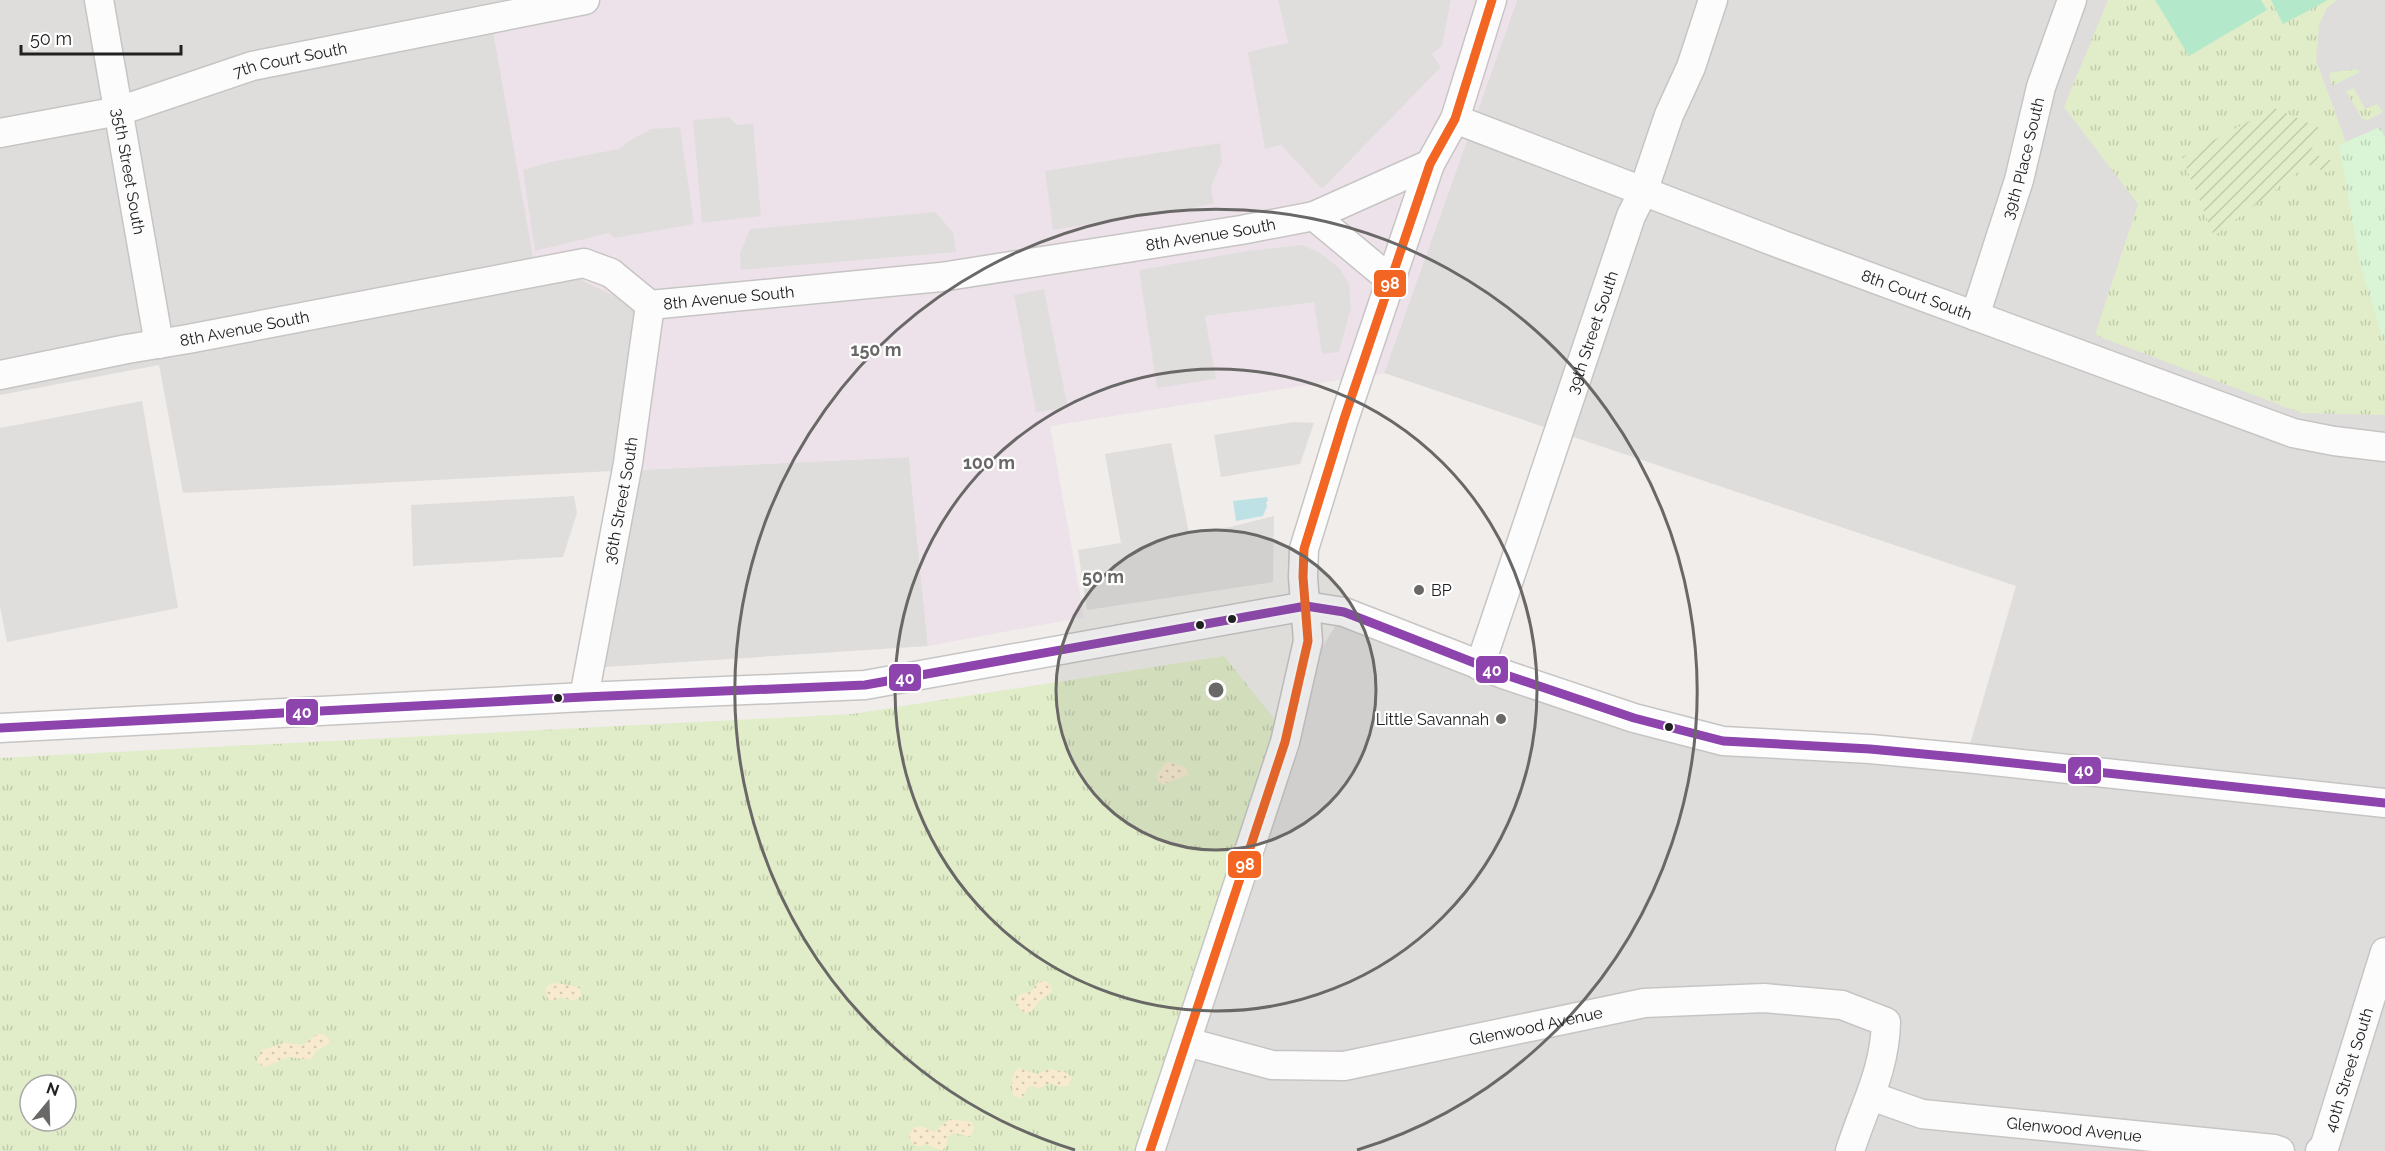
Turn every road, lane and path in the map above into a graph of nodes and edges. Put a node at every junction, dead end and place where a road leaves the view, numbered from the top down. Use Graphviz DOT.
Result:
graph roads {
  1 [pos="99,0"];
  2 [pos="585,0"];
  3 [pos="1492,0"];
  4 [pos="1713,0"];
  5 [pos="2072,0"];
  6 [pos="119,111"];
  7 [pos="1455,119"];
  8 [pos="0,133"];
  9 [pos="1430,164"];
  10 [pos="1643,192"];
  11 [pos="1314,216"];
  12 [pos="1392,281"];
  13 [pos="650,305"];
  14 [pos="1975,316"];
  15 [pos="159,344"];
  16 [pos="0,375"];
  17 [pos="2385,447"];
  18 [pos="1306,606"];
  19 [pos="1480,666"];
  20 [pos="584,697"];
  21 [pos="0,728"];
  22 [pos="2385,803"];
  23 [pos="2385,952"];
  24 [pos="1187,1042"];
  25 [pos="1871,1096"];
  26 [pos="1150,1151"];
  27 [pos="1850,1151"];
  28 [pos="2280,1151"];
  29 [pos="2320,1151"];
  1 -- 6 [label="street, 35th Street South"];
  2 -- 6 [label="street, 7th Court South"];
  3 -- 7 [label="street"];
  4 -- 10 [label="street, 39th Street South"];
  5 -- 14 [label="street, 39th Place South"];
  6 -- 8 [label="street, 7th Court South"];
  6 -- 15 [label="street, 35th Street South"];
  7 -- 9 [label="street"];
  7 -- 10 [label="street, 8th Court South"];
  9 -- 11 [label="street, 8th Avenue South"];
  9 -- 12 [label="street"];
  10 -- 14 [label="street, 8th Court South"];
  10 -- 19 [label="street, 39th Street South"];
  11 -- 12 [label="street"];
  11 -- 13 [label="street, 8th Avenue South"];
  12 -- 18 [label="street"];
  13 -- 15 [label="street, 8th Avenue South"];
  13 -- 20 [label="street, 36th Street South"];
  14 -- 17 [label="street, 8th Court South"];
  15 -- 16 [label="street, 8th Avenue South"];
  18 -- 19 [label="street"];
  18 -- 20 [label="street"];
  18 -- 24 [label="street"];
  19 -- 22 [label="street"];
  20 -- 21 [label="street"];
  23 -- 29 [label="street, 40th Street South"];
  24 -- 25 [label="street, Glenwood Avenue"];
  24 -- 26 [label="street"];
  25 -- 27 [label="street"];
  25 -- 28 [label="street, Glenwood Avenue"];
}
